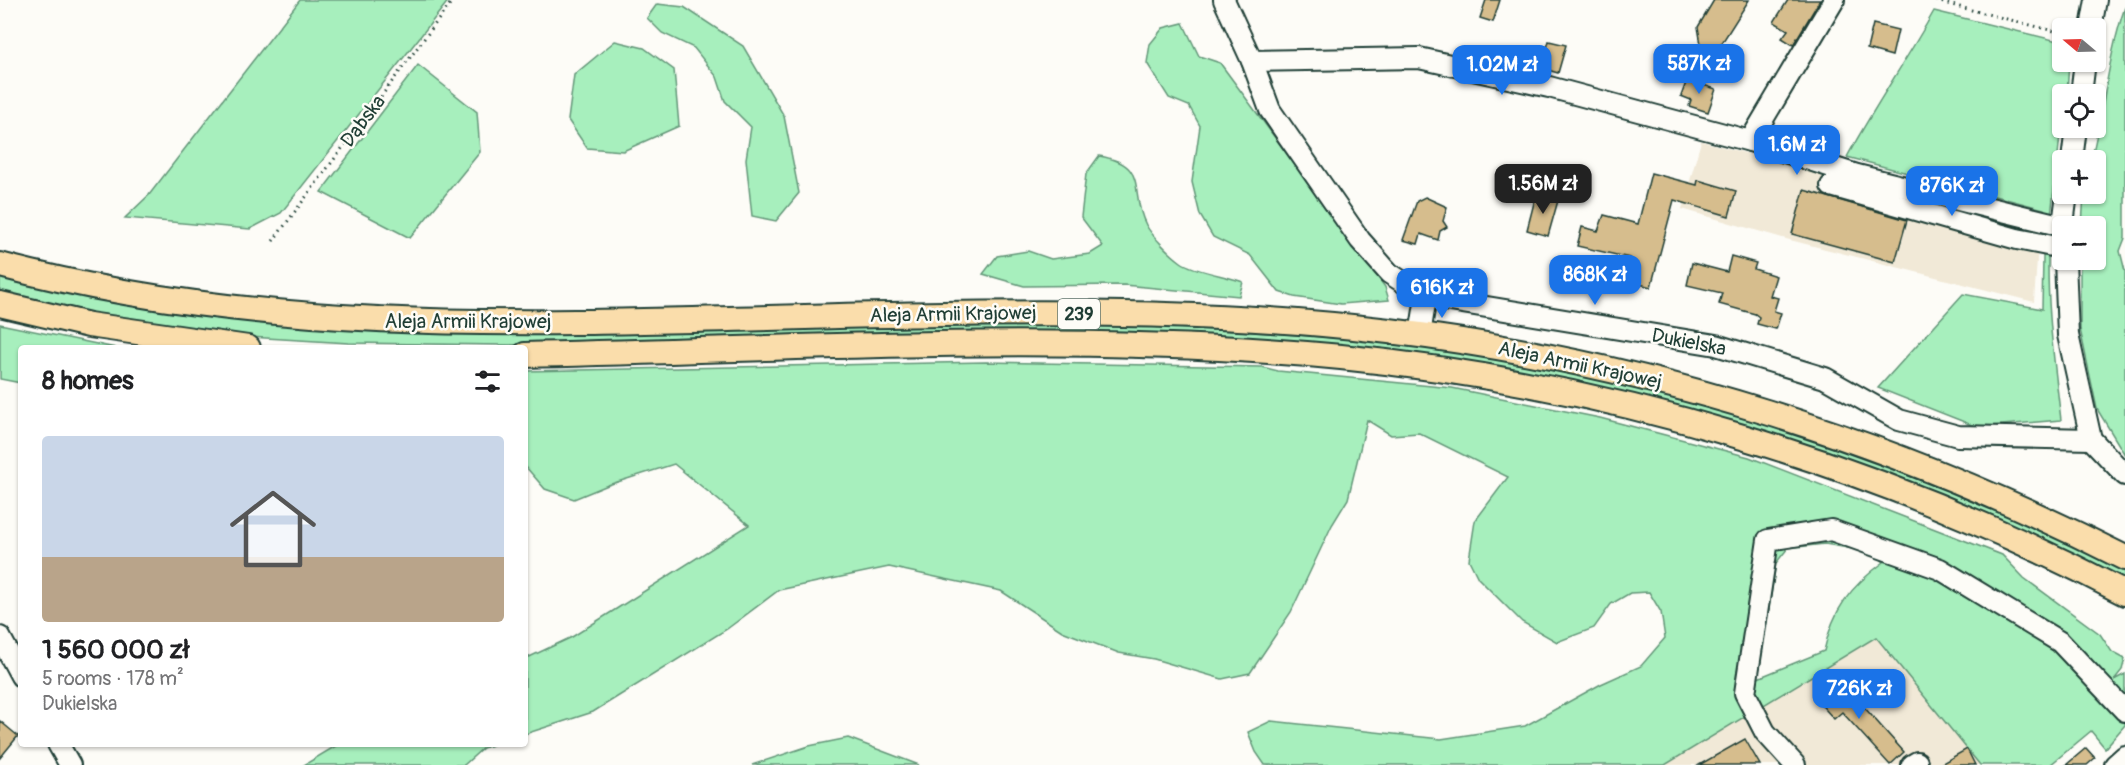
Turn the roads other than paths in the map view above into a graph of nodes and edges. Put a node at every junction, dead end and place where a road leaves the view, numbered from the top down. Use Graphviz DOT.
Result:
graph roads {
  1 [pos="1224,0"];
  2 [pos="1834,0"];
  3 [pos="2096,0"];
  4 [pos="2093,18"];
  5 [pos="1252,61"];
  6 [pos="1750,141"];
  7 [pos="1831,186"];
  8 [pos="2052,222"];
  9 [pos="2052,247"];
  10 [pos="0,265"];
  11 [pos="2065,270"];
  12 [pos="1426,297"];
  13 [pos="0,304"];
  14 [pos="1420,335"];
  15 [pos="227,345"];
  16 [pos="528,355"];
  17 [pos="2091,439"];
  18 [pos="2125,475"];
  19 [pos="2125,558"];
  20 [pos="2125,593"];
  21 [pos="1,641"];
  22 [pos="18,671"];
  23 [pos="2125,711"];
  24 [pos="60,747"];
  25 [pos="2125,756"];
  26 [pos="70,765"];
  27 [pos="1795,765"];
  28 [pos="2115,765"];
  1 -- 5 [label="street, Dukielska"];
  2 -- 6 [label="street"];
  3 -- 4 [label="street"];
  5 -- 6 [label="street"];
  5 -- 12 [label="street, Dukielska"];
  6 -- 8 [label="street"];
  7 -- 9 [label="street"];
  10 -- 14 [label="main road, Aleja Armii Krajowej / 239"];
  11 -- 17 [label="street"];
  12 -- 14 [label="street"];
  12 -- 17 [label="street, Dukielska"];
  13 -- 15 [label="main road"];
  14 -- 19 [label="main road, Aleja Armii Krajowej / 239"];
  16 -- 20 [label="main road, Aleja Armii Krajowej / 239"];
  17 -- 18 [label="street"];
  21 -- 22 [label="street"];
  23 -- 27 [label="street"];
  24 -- 26 [label="street"];
  25 -- 28 [label="street"];
}
